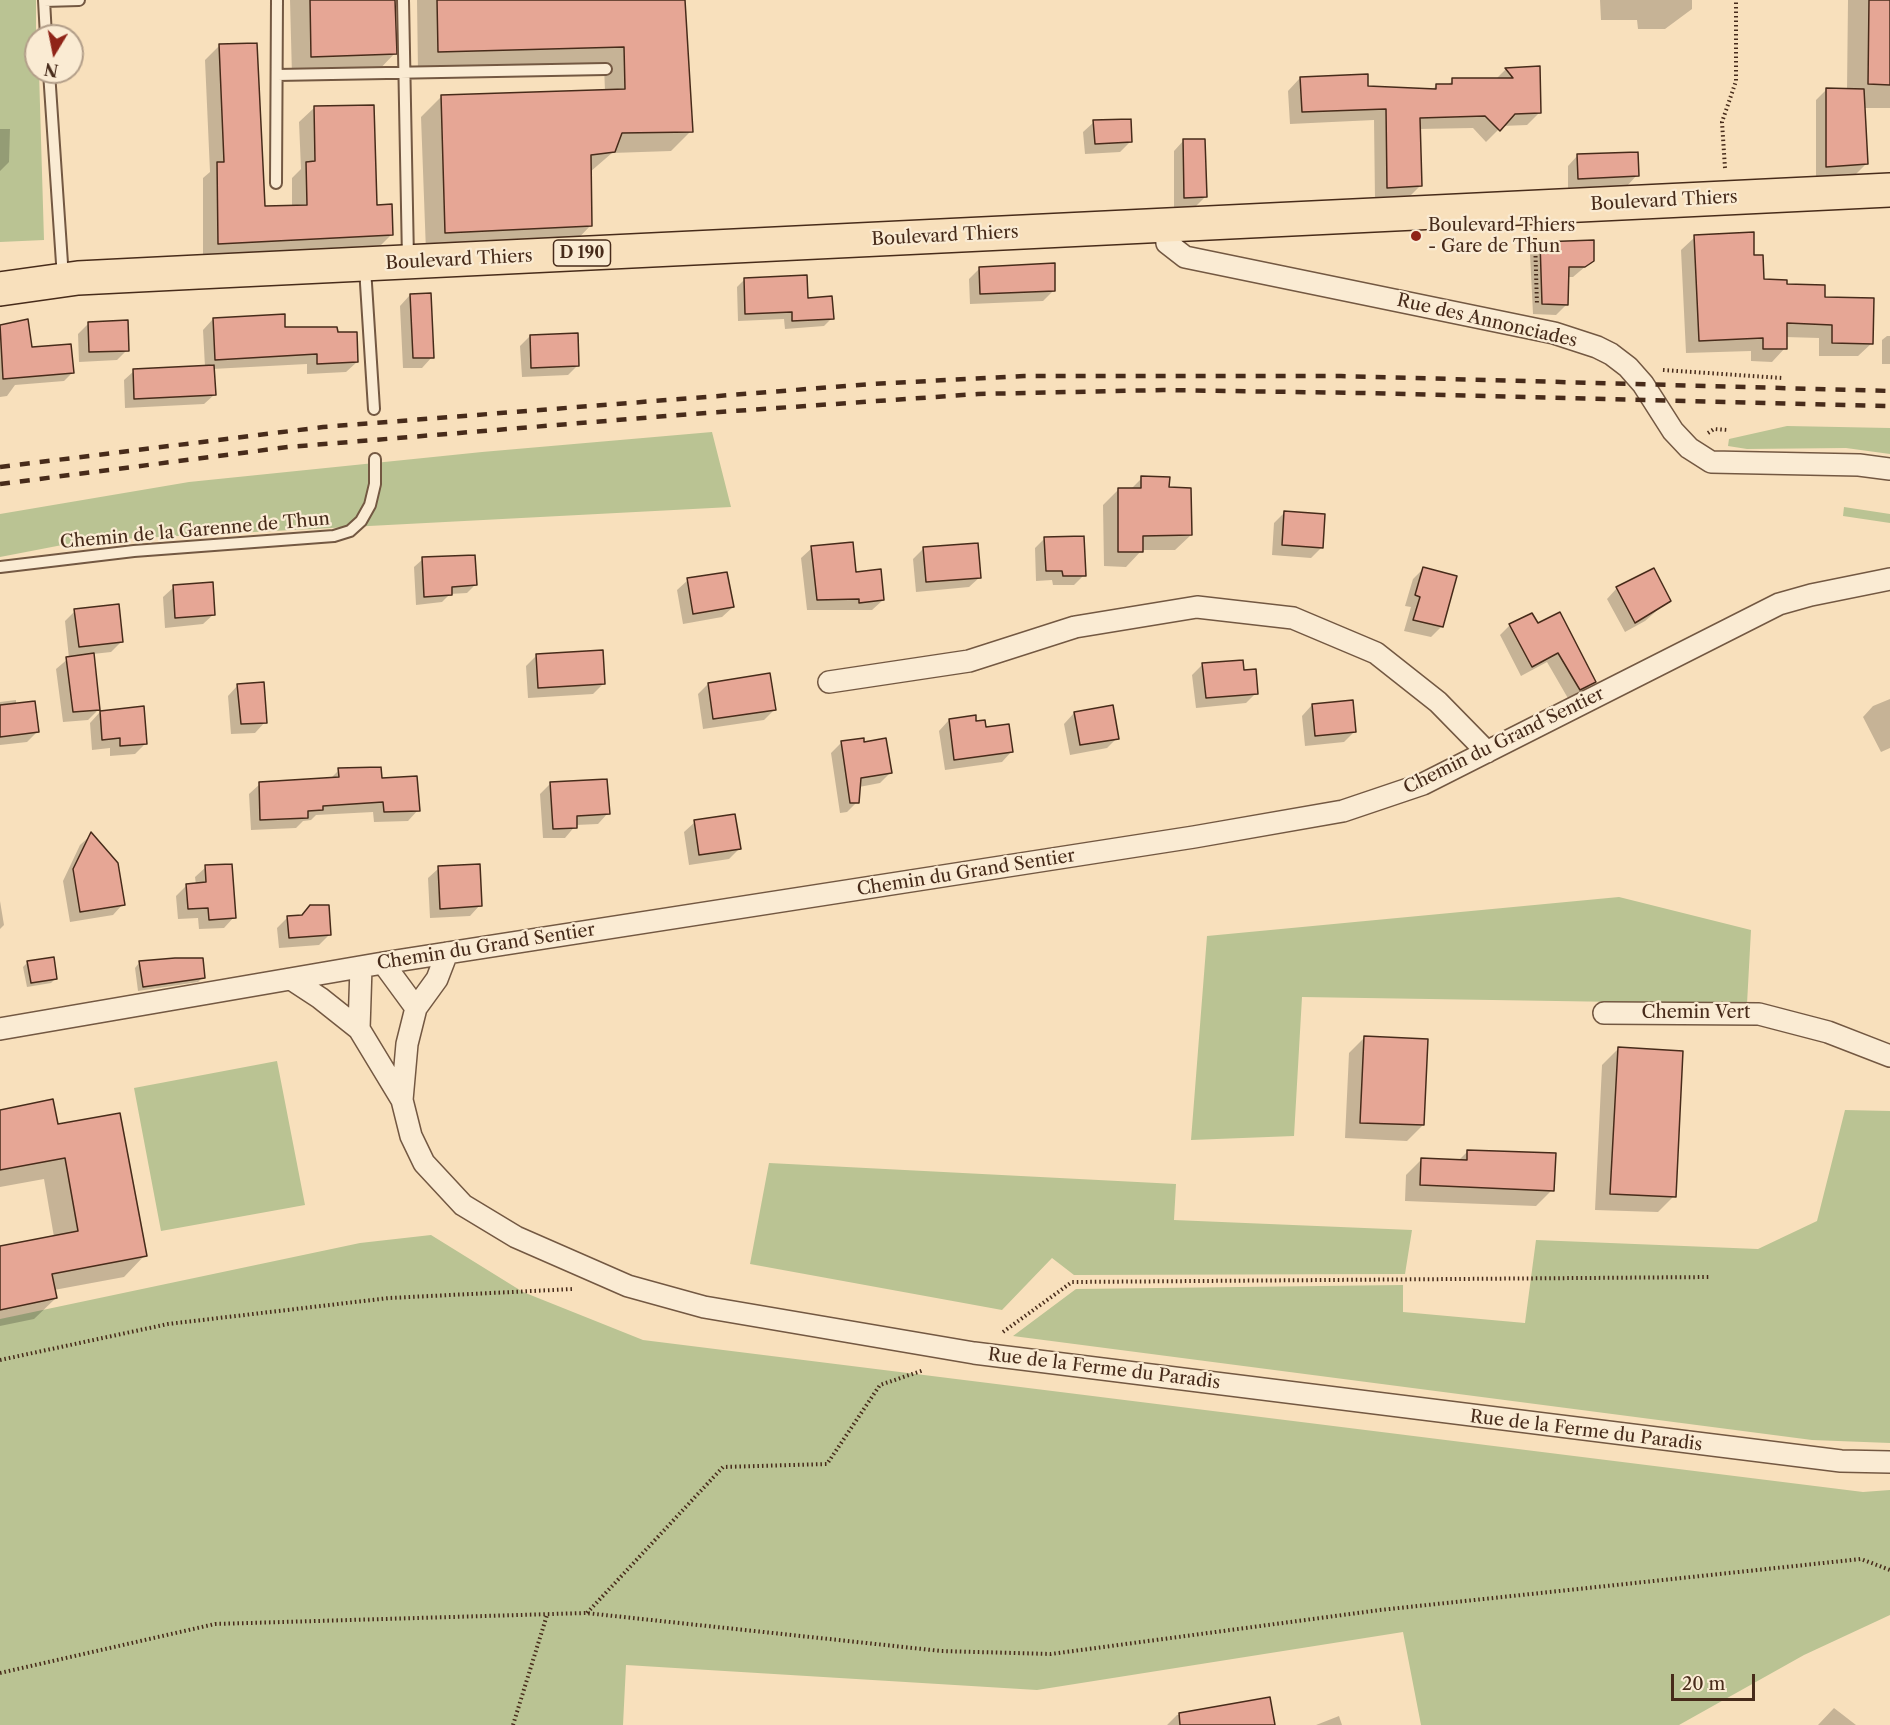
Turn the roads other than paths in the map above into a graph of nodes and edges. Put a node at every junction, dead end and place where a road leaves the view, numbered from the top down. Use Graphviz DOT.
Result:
graph roads {
  1 [pos="44,0"];
  2 [pos="79,0"];
  3 [pos="277,0"];
  4 [pos="403,0"];
  5 [pos="45,24"];
  6 [pos="606,69"];
  7 [pos="404,74"];
  8 [pos="277,75"];
  9 [pos="50,84"];
  10 [pos="276,183"];
  11 [pos="1890,190"];
  12 [pos="1165,226"];
  13 [pos="408,262"];
  14 [pos="365,264"];
  15 [pos="63,280"];
  16 [pos="0,289"];
  17 [pos="374,409"];
  18 [pos="375,459"];
  19 [pos="1890,469"];
  20 [pos="0,567"];
  21 [pos="1890,579"];
  22 [pos="829,682"];
  23 [pos="1486,752"];
  24 [pos="447,953"];
  25 [pos="383,963"];
  26 [pos="361,967"];
  27 [pos="291,979"];
  28 [pos="416,1008"];
  29 [pos="1604,1013"];
  30 [pos="0,1029"];
  31 [pos="359,1029"];
  32 [pos="1890,1056"];
  33 [pos="402,1100"];
  34 [pos="1890,1462"];
  1 -- 2 [label="lane"];
  1 -- 5 [label="lane"];
  3 -- 8 [label="lane"];
  4 -- 7 [label="lane"];
  6 -- 7 [label="lane"];
  7 -- 8 [label="lane"];
  7 -- 13 [label="lane"];
  8 -- 10 [label="lane"];
  9 -- 15 [label="lane"];
  11 -- 12 [label="main road, Boulevard Thiers / D 190"];
  12 -- 13 [label="main road, Boulevard Thiers / D 190"];
  12 -- 19 [label="street, Rue des Annonciades"];
  13 -- 14 [label="main road, Boulevard Thiers / D 190"];
  14 -- 15 [label="main road, Boulevard Thiers / D 190"];
  14 -- 17 [label="lane"];
  15 -- 16 [label="main road, Boulevard Thiers / D 190"];
  18 -- 20 [label="lane, Chemin de la Garenne de Thun"];
  21 -- 23 [label="street, Chemin du Grand Sentier"];
  22 -- 23 [label="street"];
  23 -- 24 [label="street, Chemin du Grand Sentier"];
  24 -- 25 [label="street, Chemin du Grand Sentier"];
  24 -- 28 [label="street, Rue de la Ferme du Paradis"];
  25 -- 26 [label="street, Chemin du Grand Sentier"];
  25 -- 28 [label="street"];
  26 -- 27 [label="street, Chemin du Grand Sentier"];
  26 -- 31 [label="street"];
  27 -- 30 [label="street, Chemin du Grand Sentier"];
  27 -- 31 [label="street, Rue de la Ferme du Paradis"];
  28 -- 33 [label="street, Rue de la Ferme du Paradis"];
  29 -- 32 [label="street, Chemin Vert"];
  31 -- 33 [label="street, Rue de la Ferme du Paradis"];
  33 -- 34 [label="street, Rue de la Ferme du Paradis"];
}
